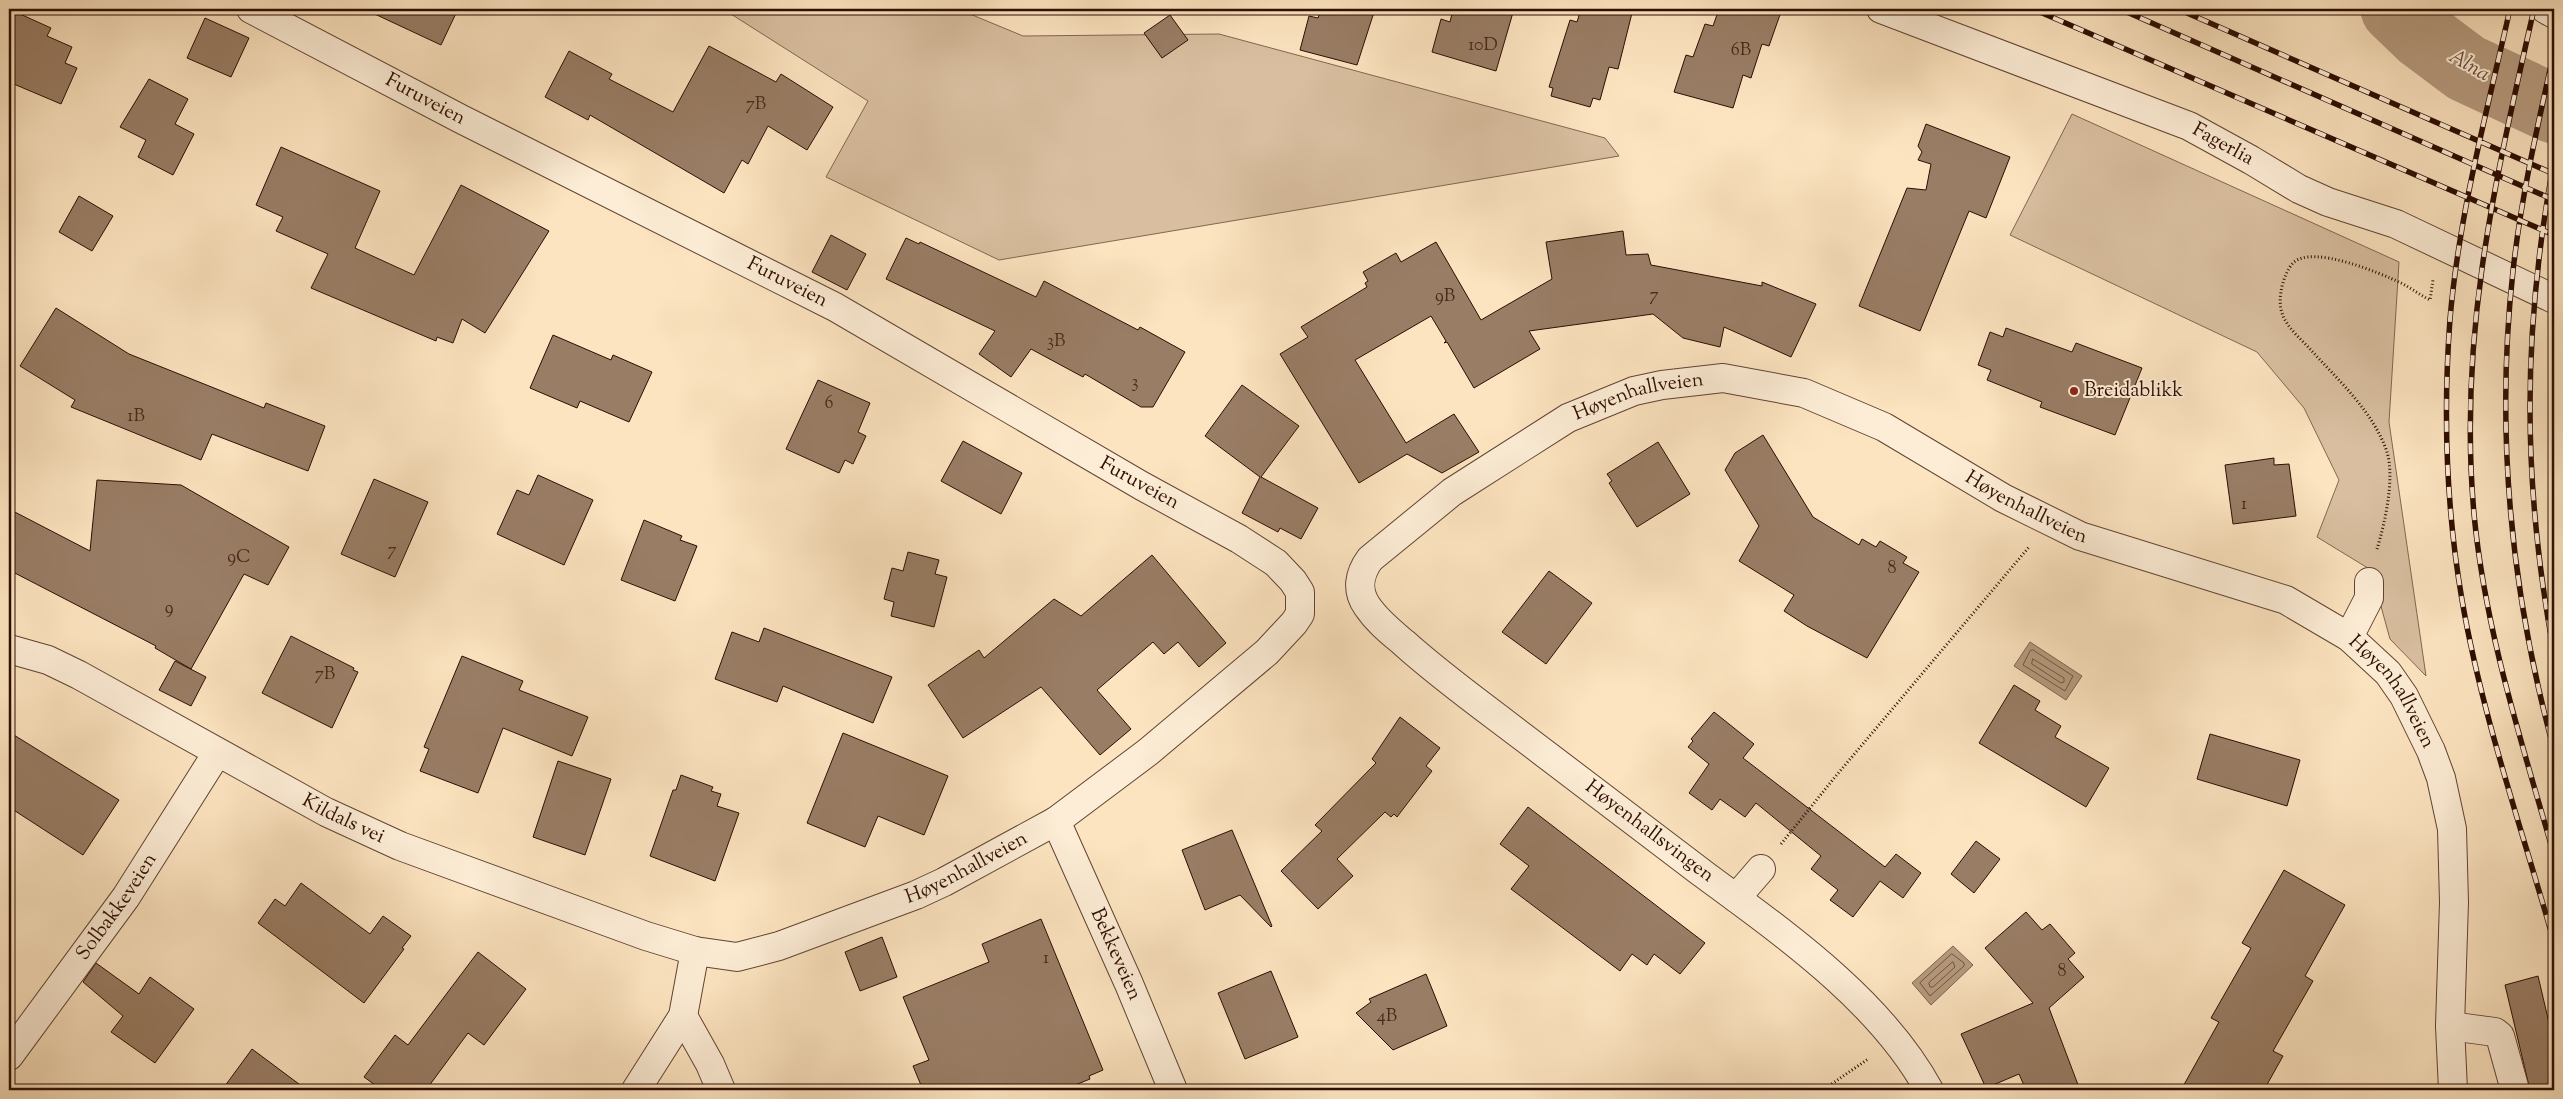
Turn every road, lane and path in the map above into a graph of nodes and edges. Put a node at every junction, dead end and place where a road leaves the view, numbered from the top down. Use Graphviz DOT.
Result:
graph roads {
  1 [pos="251,9"];
  2 [pos="1882,9"];
  3 [pos="2545,9"];
  4 [pos="2554,14"];
  5 [pos="2435,271"];
  6 [pos="2554,299"];
  7 [pos="2051,522"];
  8 [pos="2369,582"];
  9 [pos="1360,588"];
  10 [pos="1300,592"];
  11 [pos="2349,637"];
  12 [pos="9,649"];
  13 [pos="217,753"];
  14 [pos="1056,821"];
  15 [pos="1761,869"];
  16 [pos="1736,898"];
  17 [pos="695,951"];
  18 [pos="683,1016"];
  19 [pos="2450,1026"];
  20 [pos="9,1056"];
  21 [pos="1853,1071"];
  22 [pos="636,1090"];
  23 [pos="721,1090"];
  24 [pos="1173,1090"];
  25 [pos="1823,1090"];
  26 [pos="1929,1090"];
  27 [pos="2453,1090"];
  28 [pos="2515,1090"];
  1 -- 10 [label="street, Furuveien"];
  2 -- 6 [label="street, Fagerlia"];
  3 -- 4 [label="street"];
  5 -- 8 [label="path"];
  7 -- 9 [label="street, Høyenhallveien"];
  7 -- 11 [label="street, Høyenhallveien"];
  7 -- 15 [label="path"];
  8 -- 11 [label="street"];
  9 -- 16 [label="street, Høyenhallsvingen"];
  10 -- 14 [label="street, Høyenhallveien"];
  11 -- 19 [label="street, Høyenhallveien"];
  12 -- 13 [label="street, Kildals vei"];
  13 -- 17 [label="street, Kildals vei"];
  13 -- 20 [label="street, Solbakkeveien"];
  14 -- 17 [label="street, Høyenhallveien"];
  14 -- 24 [label="street, Bekkeveien"];
  15 -- 16 [label="street"];
  16 -- 26 [label="street, Høyenhallsvingen"];
  17 -- 18 [label="street"];
  18 -- 22 [label="street"];
  18 -- 23 [label="street"];
  19 -- 27 [label="street, Høyenhallveien"];
  19 -- 28 [label="street"];
  21 -- 25 [label="path"];
}
